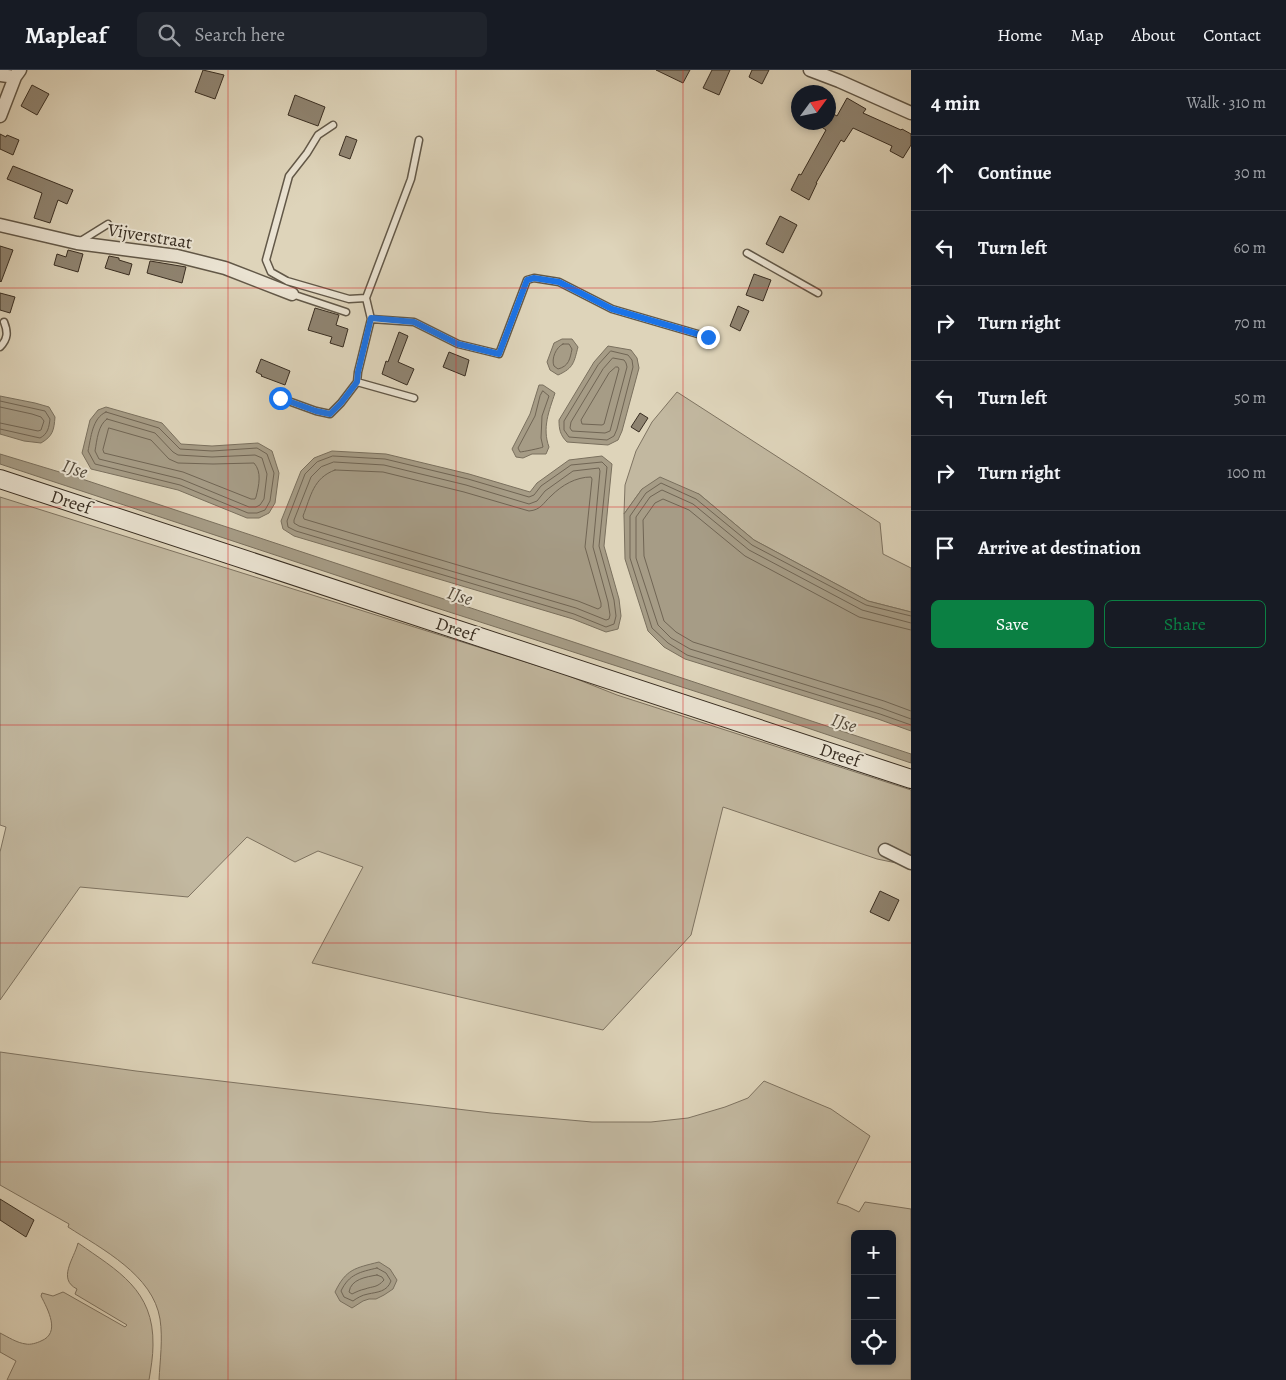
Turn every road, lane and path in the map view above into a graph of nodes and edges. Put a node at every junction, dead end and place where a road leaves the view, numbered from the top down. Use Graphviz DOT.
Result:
graph roads {
  1 [pos="810,70"];
  2 [pos="17,74"];
  3 [pos="0,75"];
  4 [pos="911,114"];
  5 [pos="0,116"];
  6 [pos="333,125"];
  7 [pos="419,140"];
  8 [pos="108,224"];
  9 [pos="0,225"];
  10 [pos="77,243"];
  11 [pos="747,253"];
  12 [pos="818,293"];
  13 [pos="292,294"];
  14 [pos="366,298"];
  15 [pos="346,312"];
  16 [pos="371,318"];
  17 [pos="4,322"];
  18 [pos="708,337"];
  19 [pos="0,347"];
  20 [pos="357,382"];
  21 [pos="280,398"];
  22 [pos="414,398"];
  23 [pos="0,479"];
  24 [pos="911,779"];
  25 [pos="886,850"];
  26 [pos="911,863"];
  1 -- 4 [label="street"];
  2 -- 3 [label="street"];
  2 -- 5 [label="street"];
  6 -- 14 [label="lane"];
  7 -- 14 [label="lane"];
  8 -- 10 [label="lane"];
  9 -- 10 [label="street, Vijverstraat"];
  10 -- 13 [label="street, Vijverstraat"];
  11 -- 12 [label="lane"];
  13 -- 15 [label="lane"];
  14 -- 16 [label="lane"];
  16 -- 18 [label="lane"];
  16 -- 20 [label="lane"];
  17 -- 19 [label="lane"];
  20 -- 21 [label="lane"];
  20 -- 22 [label="lane"];
  23 -- 24 [label="main road, Dreef"];
  25 -- 26 [label="street"];
}
